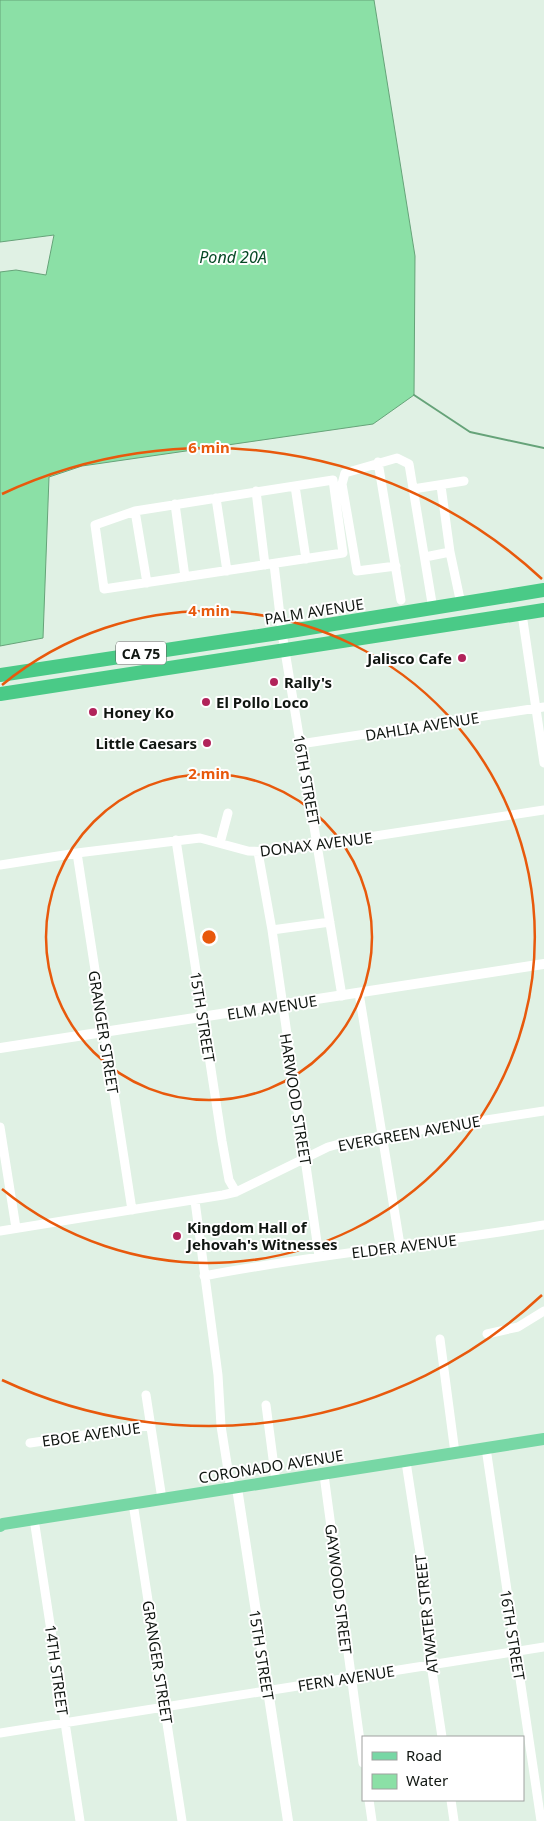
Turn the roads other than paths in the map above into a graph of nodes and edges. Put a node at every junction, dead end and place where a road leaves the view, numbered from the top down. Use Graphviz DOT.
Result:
graph roads {
  1 [pos="378,462"];
  2 [pos="464,481"];
  3 [pos="295,486"];
  4 [pos="441,486"];
  5 [pos="413,489"];
  6 [pos="256,491"];
  7 [pos="216,498"];
  8 [pos="175,504"];
  9 [pos="135,511"];
  10 [pos="450,552"];
  11 [pos="425,557"];
  12 [pos="306,559"];
  13 [pos="269,564"];
  14 [pos="396,566"];
  15 [pos="227,571"];
  16 [pos="185,577"];
  17 [pos="146,583"];
  18 [pos="544,590"];
  19 [pos="401,600"];
  20 [pos="461,604"];
  21 [pos="432,609"];
  22 [pos="544,610"];
  23 [pos="522,614"];
  24 [pos="282,632"];
  25 [pos="285,651"];
  26 [pos="0,675"];
  27 [pos="0,694"];
  28 [pos="540,707"];
  29 [pos="300,744"];
  30 [pos="544,763"];
  31 [pos="544,810"];
  32 [pos="228,813"];
  33 [pos="176,840"];
  34 [pos="220,843"];
  35 [pos="318,845"];
  36 [pos="258,852"];
  37 [pos="78,853"];
  38 [pos="0,865"];
  39 [pos="330,922"];
  40 [pos="272,930"];
  41 [pos="544,964"];
  42 [pos="359,993"];
  43 [pos="342,996"];
  44 [pos="281,1006"];
  45 [pos="203,1018"];
  46 [pos="104,1032"];
  47 [pos="0,1048"];
  48 [pos="544,1111"];
  49 [pos="0,1127"];
  50 [pos="382,1136"];
  51 [pos="305,1158"];
  52 [pos="236,1192"];
  53 [pos="195,1201"];
  54 [pos="132,1210"];
  55 [pos="544,1225"];
  56 [pos="16,1228"];
  57 [pos="0,1231"];
  58 [pos="400,1245"];
  59 [pos="319,1256"];
  60 [pos="204,1276"];
  61 [pos="544,1311"];
  62 [pos="487,1334"];
  63 [pos="440,1340"];
  64 [pos="146,1395"];
  65 [pos="266,1405"];
  66 [pos="151,1425"];
  67 [pos="544,1439"];
  68 [pos="30,1443"];
  69 [pos="486,1448"];
  70 [pos="455,1453"];
  71 [pos="406,1462"];
  72 [pos="324,1475"];
  73 [pos="276,1482"];
  74 [pos="234,1489"];
  75 [pos="162,1498"];
  76 [pos="133,1503"];
  77 [pos="34,1519"];
  78 [pos="1,1524"];
  79 [pos="544,1647"];
  80 [pos="516,1652"];
  81 [pos="430,1665"];
  82 [pos="351,1678"];
  83 [pos="268,1690"];
  84 [pos="165,1707"];
  85 [pos="65,1723"];
  86 [pos="0,1733"];
  87 [pos="442,1736"];
  88 [pos="362,1756"];
  89 [pos="368,1801"];
  90 [pos="451,1801"];
  91 [pos="80,1821"];
  92 [pos="182,1821"];
  93 [pos="288,1821"];
  94 [pos="372,1821"];
  95 [pos="454,1821"];
  96 [pos="541,1821"];
  1 -- 5 [label="street"];
  1 -- 14 [label="street"];
  1 -- 14 [label="street"];
  2 -- 4 [label="street"];
  3 -- 6 [label="street"];
  3 -- 12 [label="street"];
  3 -- 12 [label="street"];
  4 -- 5 [label="street"];
  4 -- 10 [label="street"];
  5 -- 11 [label="street"];
  6 -- 7 [label="street"];
  6 -- 13 [label="street, 16TH STREET"];
  7 -- 8 [label="street"];
  7 -- 15 [label="street"];
  8 -- 9 [label="street"];
  8 -- 16 [label="street"];
  9 -- 17 [label="street"];
  9 -- 17 [label="street"];
  10 -- 11 [label="street"];
  10 -- 20 [label="street"];
  11 -- 21 [label="street"];
  12 -- 13 [label="street"];
  13 -- 15 [label="street"];
  13 -- 24 [label="street, 16TH STREET"];
  14 -- 19 [label="street"];
  15 -- 16 [label="street"];
  16 -- 17 [label="street"];
  18 -- 20 [label="highway, PALM AVENUE / CA 75"];
  20 -- 21 [label="highway, PALM AVENUE / CA 75"];
  21 -- 24 [label="highway, PALM AVENUE / CA 75"];
  22 -- 23 [label="highway, CA 75"];
  23 -- 25 [label="highway, CA 75"];
  23 -- 28 [label="street"];
  24 -- 25 [label="street, 16TH STREET"];
  24 -- 26 [label="highway, PALM AVENUE / CA 75"];
  25 -- 27 [label="highway, CA 75"];
  25 -- 29 [label="street, 16TH STREET"];
  28 -- 29 [label="street, DAHLIA AVENUE"];
  28 -- 30 [label="street"];
  29 -- 35 [label="street, 16TH STREET"];
  31 -- 35 [label="street, DONAX AVENUE"];
  32 -- 34 [label="street"];
  33 -- 34 [label="street, DONAX AVENUE"];
  33 -- 37 [label="street, DONAX AVENUE"];
  33 -- 45 [label="street, 15TH STREET"];
  34 -- 36 [label="street, DONAX AVENUE"];
  35 -- 36 [label="street, DONAX AVENUE"];
  35 -- 39 [label="street, 16TH STREET"];
  36 -- 40 [label="street, HARWOOD STREET"];
  37 -- 38 [label="street, DONAX AVENUE"];
  37 -- 46 [label="street, GRANGER STREET"];
  39 -- 40 [label="street"];
  39 -- 43 [label="street, 16TH STREET"];
  40 -- 44 [label="street, HARWOOD STREET"];
  41 -- 42 [label="street, ELM AVENUE"];
  42 -- 43 [label="street, ELM AVENUE"];
  42 -- 50 [label="street"];
  43 -- 44 [label="street, ELM AVENUE"];
  44 -- 45 [label="street, ELM AVENUE"];
  44 -- 51 [label="street, HARWOOD STREET"];
  45 -- 46 [label="street, ELM AVENUE"];
  45 -- 52 [label="street, 15TH STREET"];
  46 -- 47 [label="street, ELM AVENUE"];
  46 -- 54 [label="street, GRANGER STREET"];
  48 -- 50 [label="street, EVERGREEN AVENUE"];
  49 -- 56 [label="street"];
  50 -- 51 [label="street, EVERGREEN AVENUE"];
  50 -- 58 [label="street"];
  51 -- 52 [label="street, EVERGREEN AVENUE"];
  51 -- 59 [label="street, HARWOOD STREET"];
  52 -- 53 [label="street, EVERGREEN AVENUE"];
  53 -- 54 [label="street"];
  53 -- 60 [label="street, 15TH STREET"];
  54 -- 56 [label="street"];
  55 -- 58 [label="street, ELDER AVENUE"];
  56 -- 57 [label="street"];
  58 -- 59 [label="street, ELDER AVENUE"];
  59 -- 60 [label="street, ELDER AVENUE"];
  60 -- 74 [label="street, 15TH STREET"];
  61 -- 62 [label="street"];
  63 -- 70 [label="street"];
  64 -- 66 [label="street"];
  65 -- 73 [label="street"];
  66 -- 68 [label="street, EBOE AVENUE"];
  66 -- 75 [label="street"];
  67 -- 69 [label="main road, CORONADO AVENUE"];
  69 -- 70 [label="main road, CORONADO AVENUE"];
  69 -- 80 [label="street, 16TH STREET"];
  70 -- 71 [label="main road, CORONADO AVENUE"];
  71 -- 72 [label="main road, CORONADO AVENUE"];
  71 -- 81 [label="street, ATWATER STREET"];
  72 -- 73 [label="main road, CORONADO AVENUE"];
  72 -- 82 [label="street, GAYWOOD STREET"];
  73 -- 74 [label="main road, CORONADO AVENUE"];
  74 -- 75 [label="main road, CORONADO AVENUE"];
  74 -- 83 [label="street, 15TH STREET"];
  75 -- 76 [label="main road, CORONADO AVENUE"];
  76 -- 77 [label="main road, CORONADO AVENUE"];
  76 -- 84 [label="street, GRANGER STREET"];
  77 -- 78 [label="main road, CORONADO AVENUE"];
  77 -- 85 [label="street, 14TH STREET"];
  79 -- 80 [label="street, FERN AVENUE"];
  80 -- 81 [label="street, FERN AVENUE"];
  80 -- 96 [label="street, 16TH STREET"];
  81 -- 82 [label="street, FERN AVENUE"];
  81 -- 87 [label="street, ATWATER STREET"];
  82 -- 83 [label="street, FERN AVENUE"];
  82 -- 88 [label="street, GAYWOOD STREET"];
  83 -- 84 [label="street, FERN AVENUE"];
  83 -- 93 [label="street, 15TH STREET"];
  84 -- 85 [label="street, FERN AVENUE"];
  84 -- 92 [label="street, GRANGER STREET"];
  85 -- 86 [label="street, FERN AVENUE"];
  85 -- 91 [label="street, 14TH STREET"];
  89 -- 94 [label="street"];
  90 -- 95 [label="street"];
}
